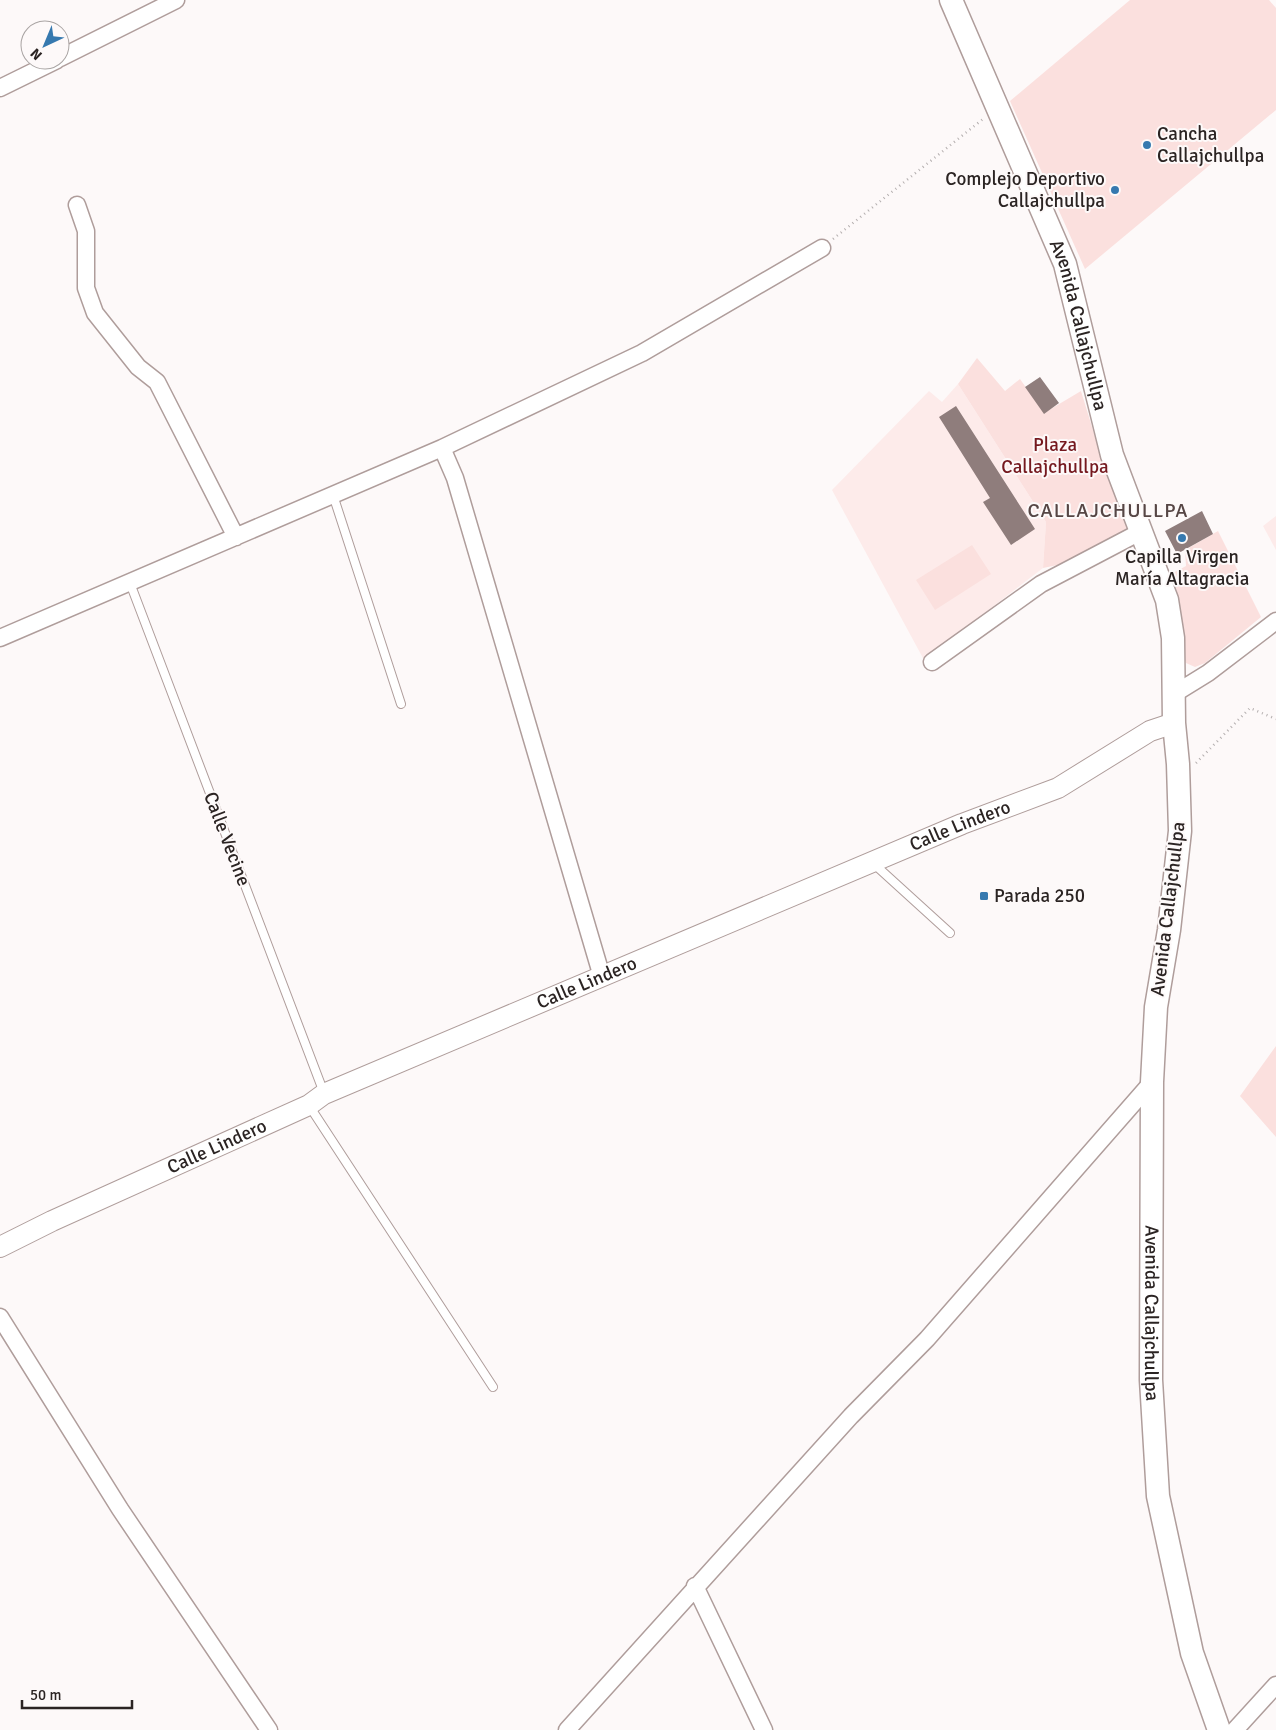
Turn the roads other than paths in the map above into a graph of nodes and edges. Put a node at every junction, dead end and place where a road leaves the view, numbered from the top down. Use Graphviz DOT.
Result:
graph roads {
  1 [pos="176,0"];
  2 [pos="951,0"];
  3 [pos="70,53"];
  4 [pos="36,70"];
  5 [pos="0,88"];
  6 [pos="77,206"];
  7 [pos="822,248"];
  8 [pos="442,448"];
  9 [pos="333,495"];
  10 [pos="1142,531"];
  11 [pos="236,537"];
  12 [pos="130,583"];
  13 [pos="1276,620"];
  14 [pos="0,638"];
  15 [pos="932,662"];
  16 [pos="1174,694"];
  17 [pos="400,704"];
  18 [pos="1174,723"];
  19 [pos="873,863"];
  20 [pos="950,933"];
  21 [pos="602,977"];
  22 [pos="1152,1082"];
  23 [pos="316,1100"];
  24 [pos="0,1247"];
  25 [pos="0,1317"];
  26 [pos="493,1387"];
  27 [pos="695,1586"];
  28 [pos="1276,1685"];
  29 [pos="269,1730"];
  30 [pos="567,1730"];
  31 [pos="764,1730"];
  32 [pos="1220,1730"];
  33 [pos="1235,1730"];
  1 -- 3 [label="street"];
  2 -- 10 [label="main road, Avenida Callajchullpa"];
  4 -- 5 [label="street"];
  6 -- 11 [label="street"];
  7 -- 8 [label="street"];
  8 -- 9 [label="street"];
  8 -- 21 [label="street"];
  9 -- 11 [label="street"];
  9 -- 17 [label="lane"];
  10 -- 15 [label="street"];
  10 -- 16 [label="main road, Avenida Callajchullpa"];
  11 -- 12 [label="street"];
  12 -- 14 [label="street"];
  12 -- 23 [label="lane, Calle Vecine"];
  13 -- 16 [label="street"];
  16 -- 18 [label="main road, Avenida Callajchullpa"];
  18 -- 19 [label="street, Calle Lindero"];
  18 -- 22 [label="main road, Avenida Callajchullpa"];
  19 -- 20 [label="lane"];
  19 -- 21 [label="street, Calle Lindero"];
  21 -- 23 [label="street, Calle Lindero"];
  22 -- 27 [label="street"];
  22 -- 32 [label="main road, Avenida Callajchullpa"];
  23 -- 24 [label="street, Calle Lindero"];
  23 -- 26 [label="lane, Calle Vecine"];
  25 -- 29 [label="street"];
  27 -- 30 [label="street"];
  27 -- 31 [label="street"];
  28 -- 33 [label="street"];
}
